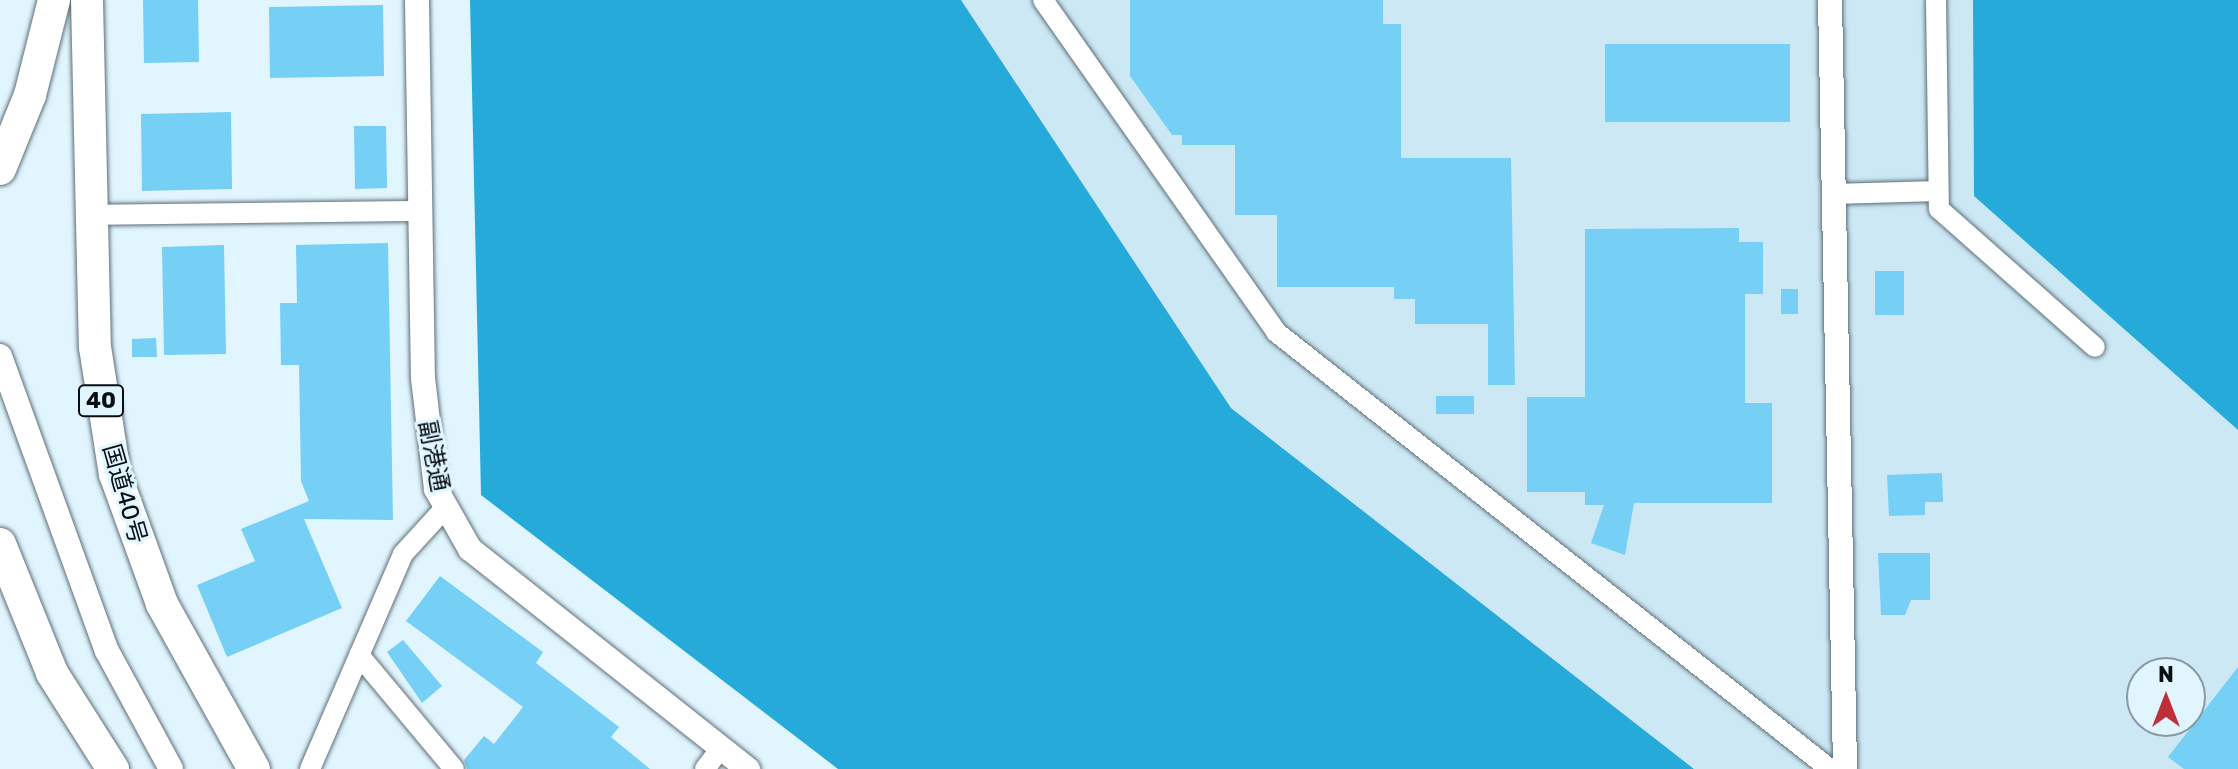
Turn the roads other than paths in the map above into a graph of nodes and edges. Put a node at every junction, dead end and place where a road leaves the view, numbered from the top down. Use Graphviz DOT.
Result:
graph roads {
  1 [pos="54,0"];
  2 [pos="87,0"];
  3 [pos="417,0"];
  4 [pos="1043,0"];
  5 [pos="1830,0"];
  6 [pos="1936,0"];
  7 [pos="0,169"];
  8 [pos="1937,191"];
  9 [pos="1834,194"];
  10 [pos="421,211"];
  11 [pos="90,215"];
  12 [pos="2095,347"];
  13 [pos="0,356"];
  14 [pos="445,508"];
  15 [pos="0,544"];
  16 [pos="359,655"];
  17 [pos="143,717"];
  18 [pos="721,748"];
  19 [pos="113,769"];
  20 [pos="171,769"];
  21 [pos="188,769"];
  22 [pos="254,769"];
  23 [pos="310,769"];
  24 [pos="454,769"];
  25 [pos="705,769"];
  26 [pos="748,769"];
  27 [pos="1830,769"];
  28 [pos="1845,769"];
  1 -- 7 [label="highway"];
  2 -- 11 [label="highway, 国道40号 / 40"];
  3 -- 10 [label="street, 副港通"];
  4 -- 27 [label="street"];
  5 -- 9 [label="street"];
  6 -- 8 [label="street"];
  8 -- 9 [label="street"];
  8 -- 12 [label="street"];
  9 -- 28 [label="street"];
  10 -- 11 [label="street"];
  10 -- 14 [label="street, 副港通"];
  11 -- 22 [label="highway, 国道40号 / 40"];
  13 -- 17 [label="street"];
  14 -- 16 [label="street"];
  14 -- 18 [label="street, 副港通"];
  15 -- 19 [label="highway"];
  16 -- 23 [label="street"];
  16 -- 24 [label="street"];
  17 -- 20 [label="street"];
  17 -- 21 [label="street"];
  18 -- 25 [label="street"];
  18 -- 26 [label="street, 副港通"];
}
